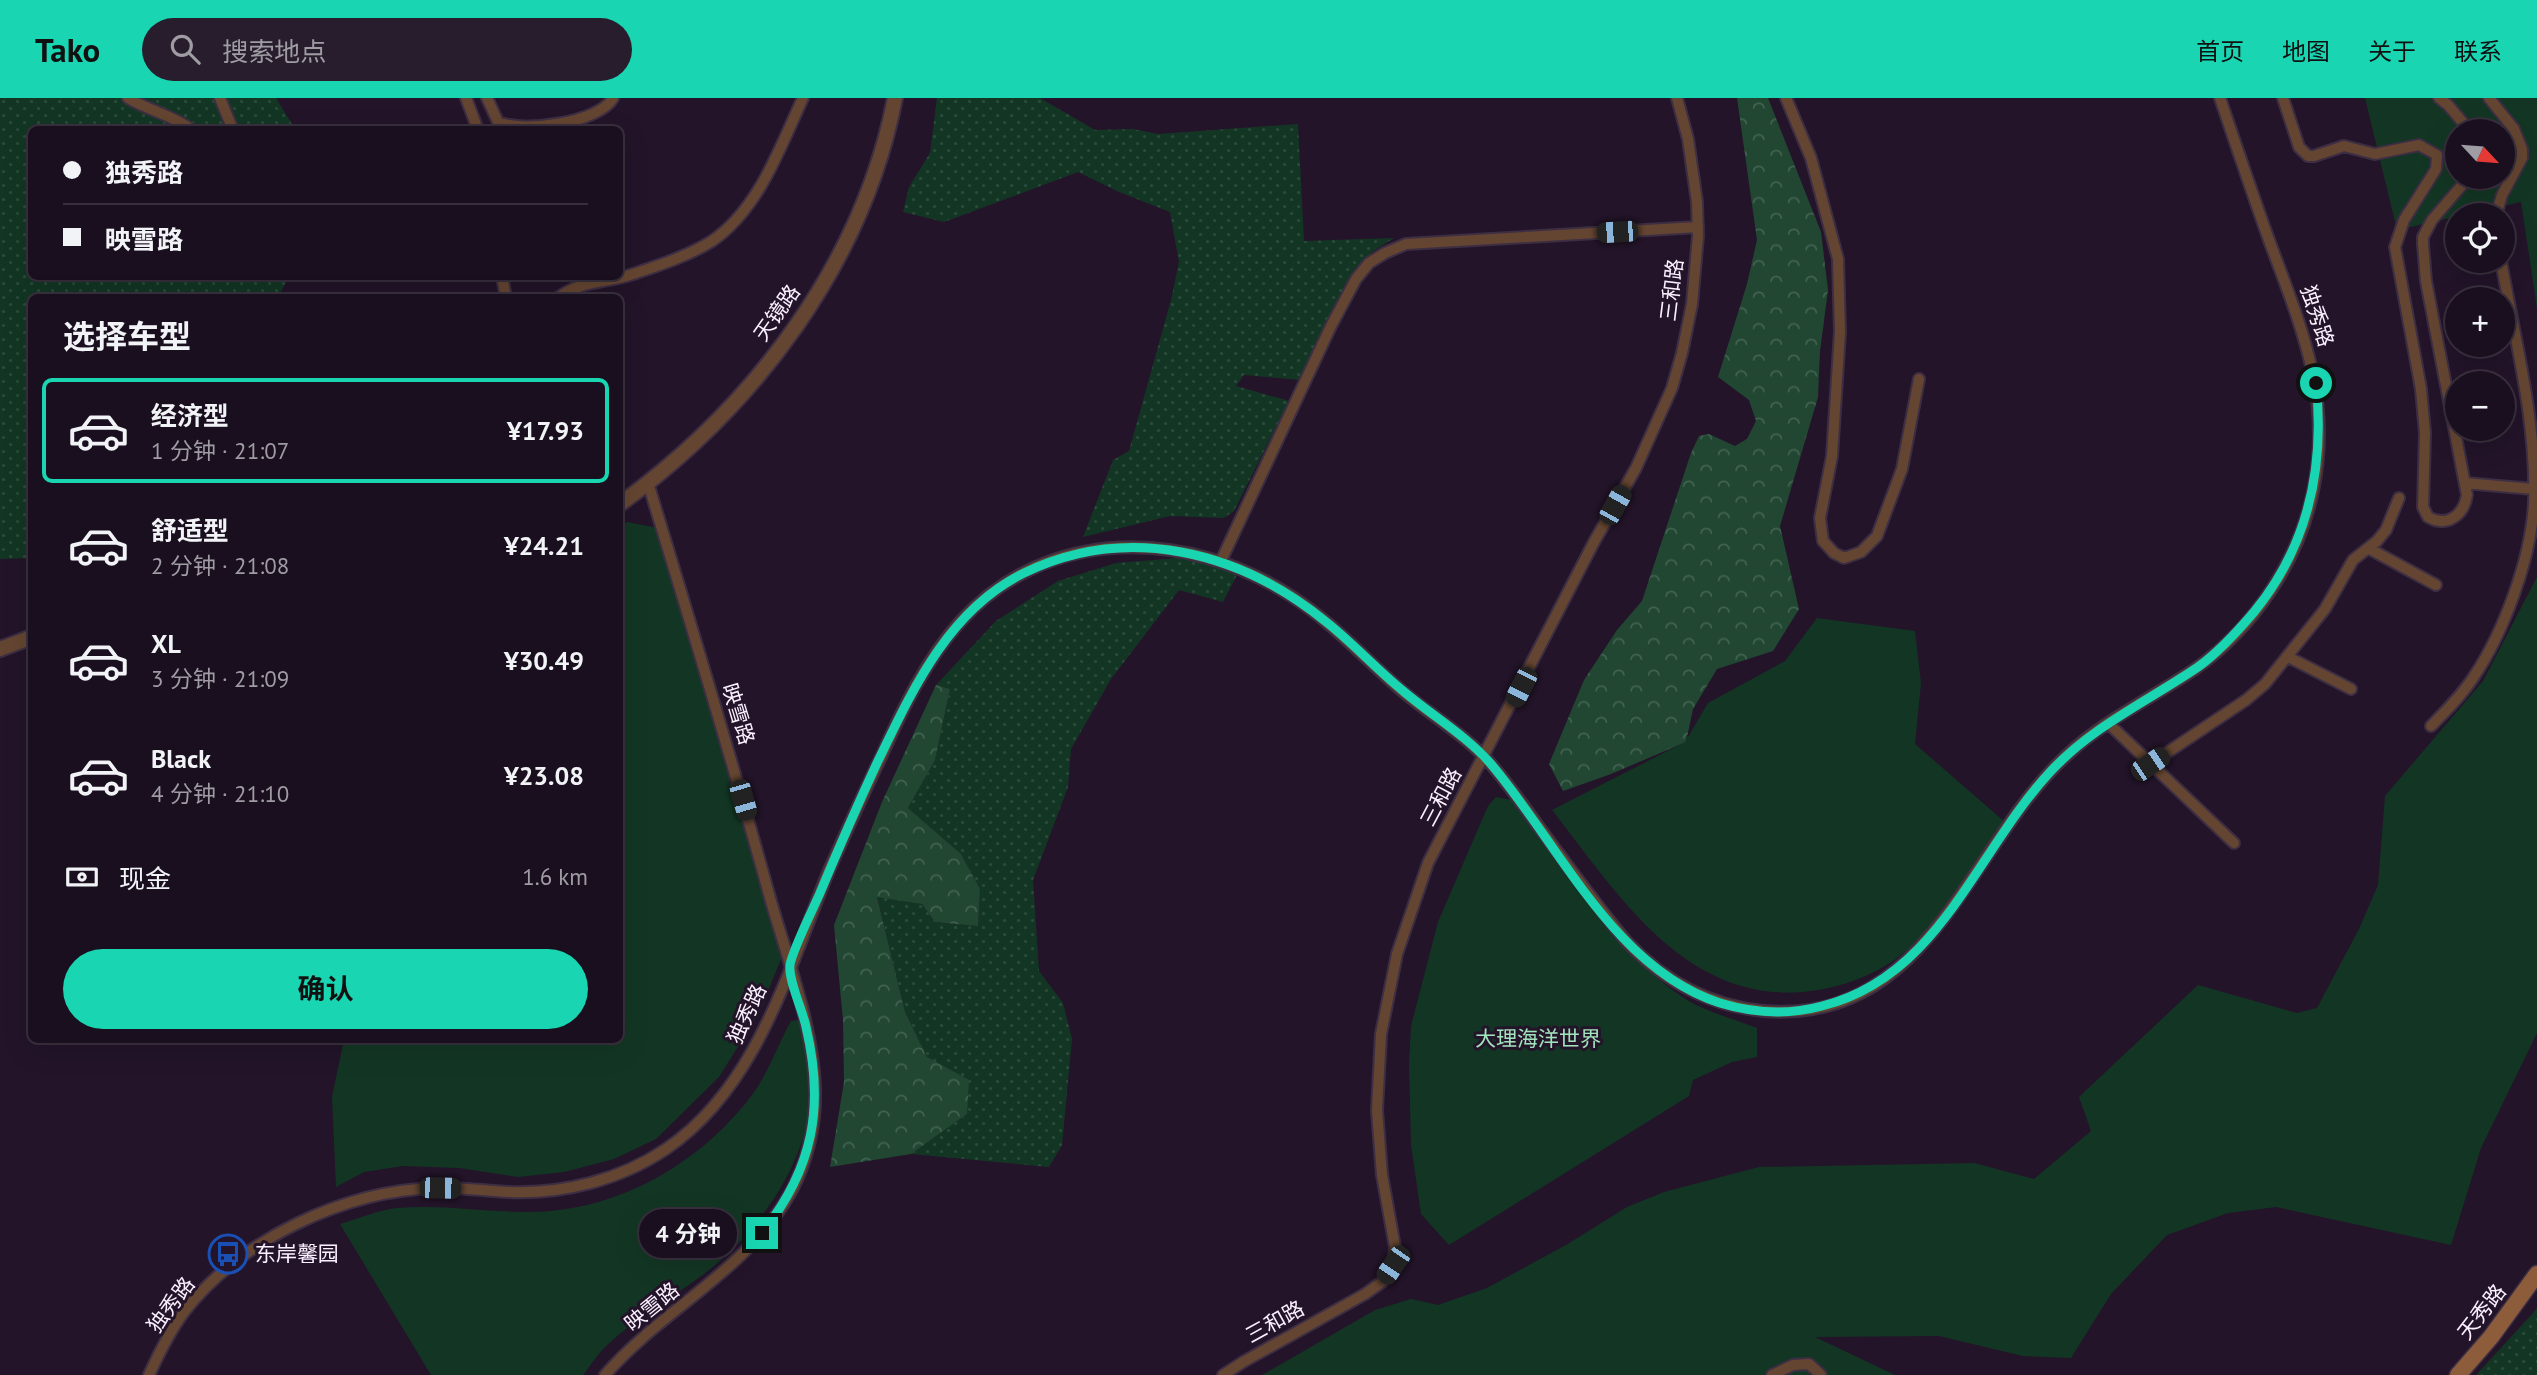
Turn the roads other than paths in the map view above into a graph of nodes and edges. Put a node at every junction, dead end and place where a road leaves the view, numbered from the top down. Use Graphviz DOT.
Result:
graph roads {
  1 [pos="128,98"];
  2 [pos="220,98"];
  3 [pos="466,98"];
  4 [pos="487,98"];
  5 [pos="613,98"];
  6 [pos="803,98"];
  7 [pos="895,98"];
  8 [pos="1677,98"];
  9 [pos="1786,98"];
  10 [pos="2220,98"];
  11 [pos="2283,98"];
  12 [pos="2439,98"];
  13 [pos="2489,98"];
  14 [pos="2460,119"];
  15 [pos="186,126"];
  16 [pos="231,126"];
  17 [pos="476,126"];
  18 [pos="2459,189"];
  19 [pos="2500,203"];
  20 [pos="1698,228"];
  21 [pos="2503,273"];
  22 [pos="623,277"];
  23 [pos="612,280"];
  24 [pos="563,294"];
  25 [pos="1919,379"];
  26 [pos="648,483"];
  27 [pos="2465,483"];
  28 [pos="2533,489"];
  29 [pos="2399,498"];
  30 [pos="623,502"];
  31 [pos="2368,548"];
  32 [pos="1222,561"];
  33 [pos="2436,585"];
  34 [pos="28,638"];
  35 [pos="0,649"];
  36 [pos="2288,657"];
  37 [pos="2351,689"];
  38 [pos="2108,723"];
  39 [pos="2431,726"];
  40 [pos="1484,756"];
  41 [pos="2150,764"];
  42 [pos="2234,843"];
  43 [pos="789,967"];
  44 [pos="2537,1274"];
  45 [pos="149,1375"];
  46 [pos="606,1375"];
  47 [pos="1223,1375"];
  48 [pos="1772,1375"];
  49 [pos="1821,1375"];
  50 [pos="2458,1375"];
  1 -- 15 [label="street"];
  2 -- 16 [label="street"];
  3 -- 17 [label="street"];
  4 -- 5 [label="street"];
  6 -- 22 [label="street"];
  7 -- 26 [label="street, 天镜路"];
  8 -- 20 [label="street, 三和路"];
  9 -- 25 [label="street"];
  10 -- 38 [label="street, 独秀路"];
  11 -- 27 [label="street"];
  12 -- 14 [label="street"];
  13 -- 19 [label="street"];
  18 -- 27 [label="street"];
  20 -- 32 [label="street"];
  20 -- 40 [label="street, 三和路"];
  21 -- 28 [label="street"];
  23 -- 24 [label="street"];
  26 -- 30 [label="street, 天镜路"];
  26 -- 43 [label="street, 映雪路"];
  27 -- 28 [label="street"];
  28 -- 39 [label="street"];
  29 -- 31 [label="street"];
  31 -- 33 [label="street"];
  31 -- 36 [label="street"];
  32 -- 40 [label="street, 独秀路"];
  32 -- 43 [label="street, 独秀路"];
  34 -- 35 [label="street"];
  36 -- 37 [label="street"];
  36 -- 41 [label="street"];
  38 -- 40 [label="street, 独秀路"];
  38 -- 41 [label="street"];
  40 -- 47 [label="street, 三和路"];
  41 -- 42 [label="street"];
  43 -- 45 [label="street, 独秀路"];
  43 -- 46 [label="street, 映雪路"];
  44 -- 50 [label="main road, 天秀路"];
  48 -- 49 [label="street"];
}
